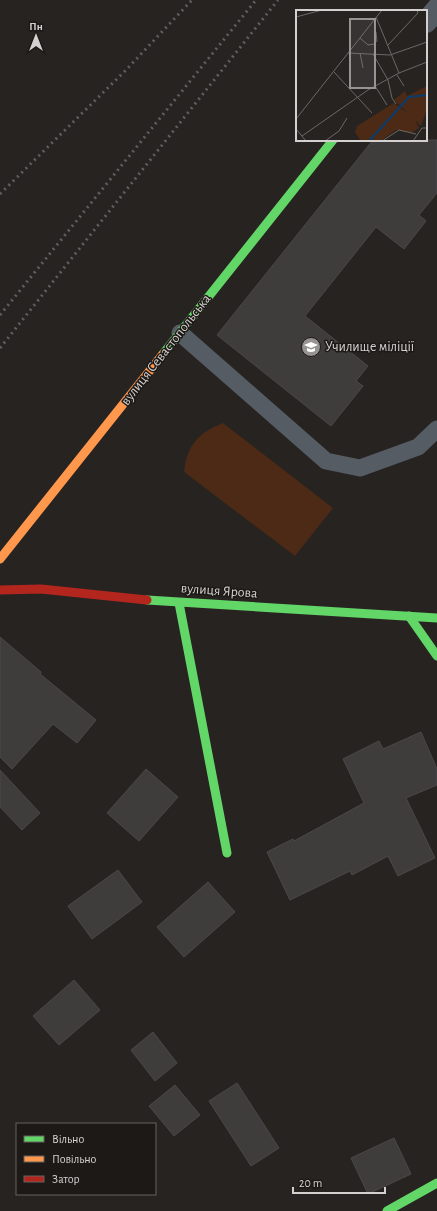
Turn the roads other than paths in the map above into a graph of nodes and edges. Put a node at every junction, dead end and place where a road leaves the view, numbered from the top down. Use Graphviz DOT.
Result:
graph roads {
  1 [pos="437,9"];
  2 [pos="427,21"];
  3 [pos="332,141"];
  4 [pos="180,333"];
  5 [pos="437,429"];
  6 [pos="0,559"];
  7 [pos="0,590"];
  8 [pos="179,603"];
  9 [pos="409,616"];
  10 [pos="437,618"];
  11 [pos="437,656"];
  12 [pos="227,853"];
  13 [pos="437,1183"];
  14 [pos="387,1211"];
  1 -- 2 [label="street"];
  3 -- 4 [label="street, вулиця Севастопольська"];
  4 -- 5 [label="lane"];
  4 -- 6 [label="street, вулиця Севастопольська"];
  7 -- 8 [label="street, вулиця Ярова"];
  8 -- 9 [label="street, вулиця Ярова"];
  8 -- 12 [label="street"];
  9 -- 10 [label="street, вулиця Ярова"];
  9 -- 11 [label="street"];
  13 -- 14 [label="street"];
}
